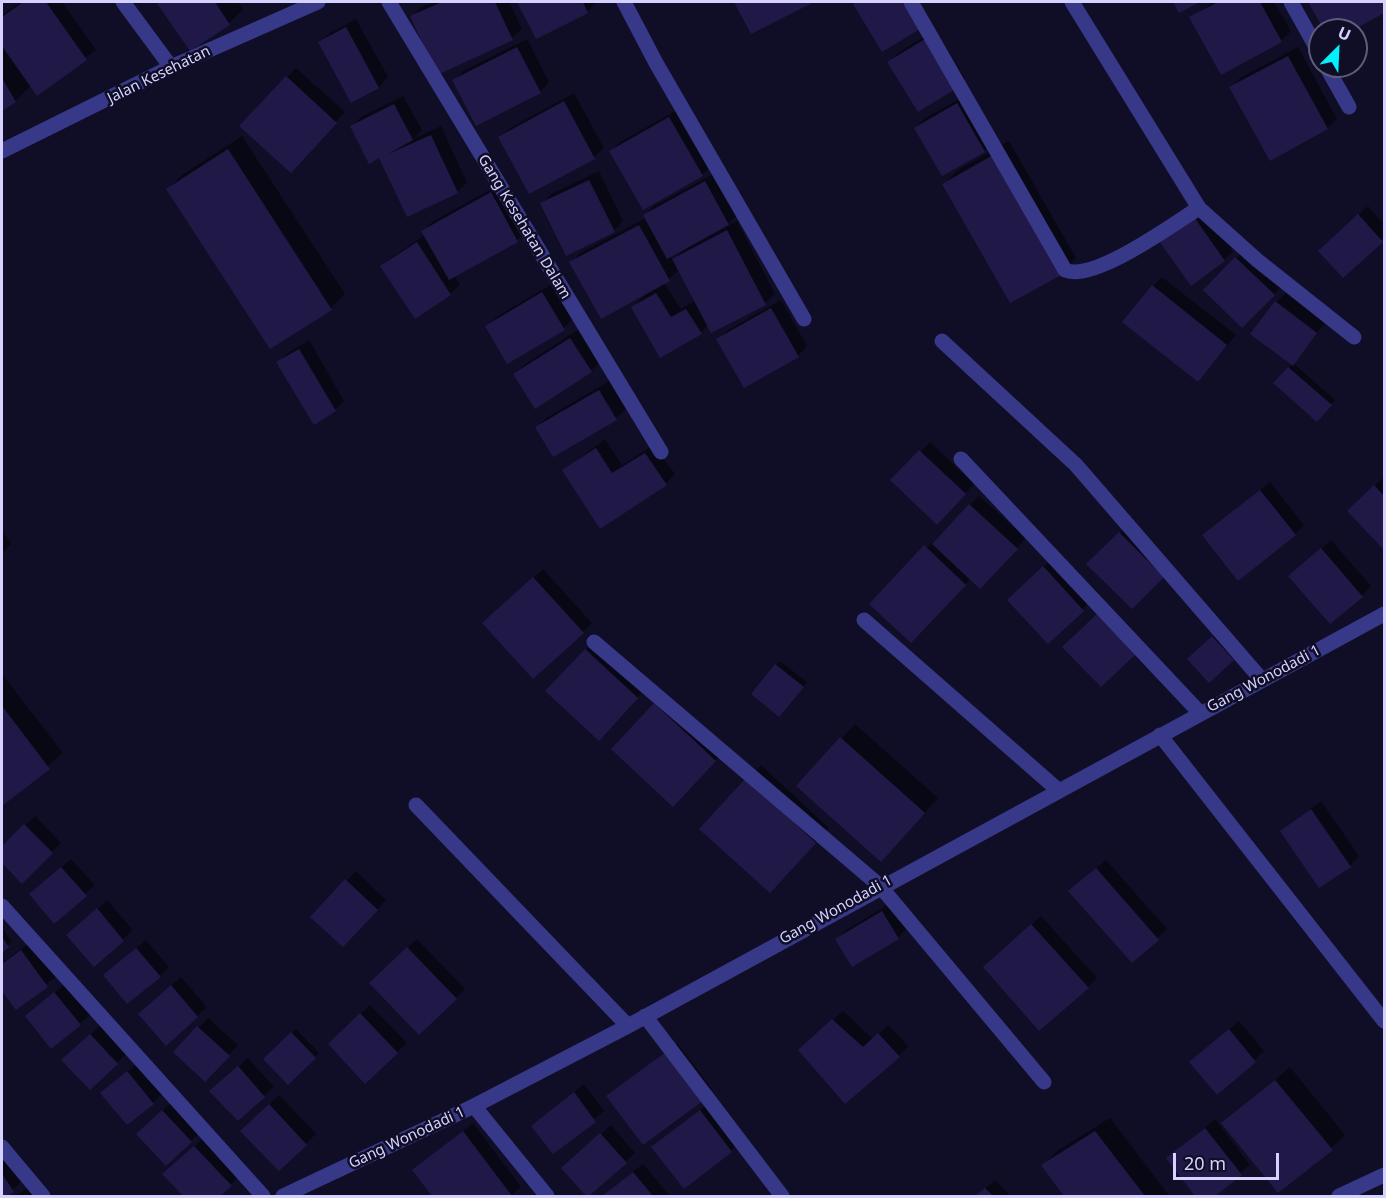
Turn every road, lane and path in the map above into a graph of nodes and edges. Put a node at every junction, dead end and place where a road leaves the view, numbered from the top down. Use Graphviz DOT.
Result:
graph roads {
  1 [pos="123,2"];
  2 [pos="318,2"];
  3 [pos="389,2"];
  4 [pos="624,2"];
  5 [pos="911,2"];
  6 [pos="1072,2"];
  7 [pos="1291,2"];
  8 [pos="1308,32"];
  9 [pos="171,67"];
  10 [pos="1333,78"];
  11 [pos="1349,107"];
  12 [pos="2,152"];
  13 [pos="1199,208"];
  14 [pos="804,319"];
  15 [pos="1354,337"];
  16 [pos="942,341"];
  17 [pos="661,452"];
  18 [pos="961,459"];
  19 [pos="1384,614"];
  20 [pos="864,620"];
  21 [pos="594,642"];
  22 [pos="1262,680"];
  23 [pos="1200,714"];
  24 [pos="1160,735"];
  25 [pos="1058,790"];
  26 [pos="416,805"];
  27 [pos="880,886"];
  28 [pos="2,906"];
  29 [pos="645,1016"];
  30 [pos="1384,1021"];
  31 [pos="628,1026"];
  32 [pos="1044,1082"];
  33 [pos="474,1106"];
  34 [pos="2,1147"];
  35 [pos="1382,1181"];
  36 [pos="43,1197"];
  37 [pos="263,1197"];
  38 [pos="283,1197"];
  39 [pos="547,1197"];
  40 [pos="782,1197"];
  41 [pos="1339,1197"];
  1 -- 9 [label="street"];
  2 -- 9 [label="street, Jalan Kesehatan"];
  3 -- 17 [label="street, Gang Kesehatan Dalam"];
  4 -- 14 [label="street"];
  5 -- 13 [label="street"];
  6 -- 13 [label="street"];
  7 -- 8 [label="street"];
  9 -- 12 [label="street, Jalan Kesehatan"];
  10 -- 11 [label="street"];
  13 -- 15 [label="street"];
  16 -- 22 [label="street"];
  18 -- 23 [label="street"];
  19 -- 22 [label="street, Gang Wonodadi 1"];
  20 -- 25 [label="street"];
  21 -- 27 [label="street"];
  22 -- 23 [label="street, Gang Wonodadi 1"];
  23 -- 24 [label="street, Gang Wonodadi 1"];
  24 -- 25 [label="street, Gang Wonodadi 1"];
  24 -- 30 [label="street"];
  25 -- 27 [label="street, Gang Wonodadi 1"];
  26 -- 31 [label="street"];
  27 -- 29 [label="street, Gang Wonodadi 1"];
  27 -- 32 [label="street"];
  28 -- 37 [label="street"];
  29 -- 31 [label="street, Gang Wonodadi 1"];
  29 -- 40 [label="street"];
  31 -- 33 [label="street, Gang Wonodadi 1"];
  33 -- 38 [label="street, Gang Wonodadi 1"];
  33 -- 39 [label="street"];
  34 -- 36 [label="street"];
  35 -- 41 [label="street"];
}
